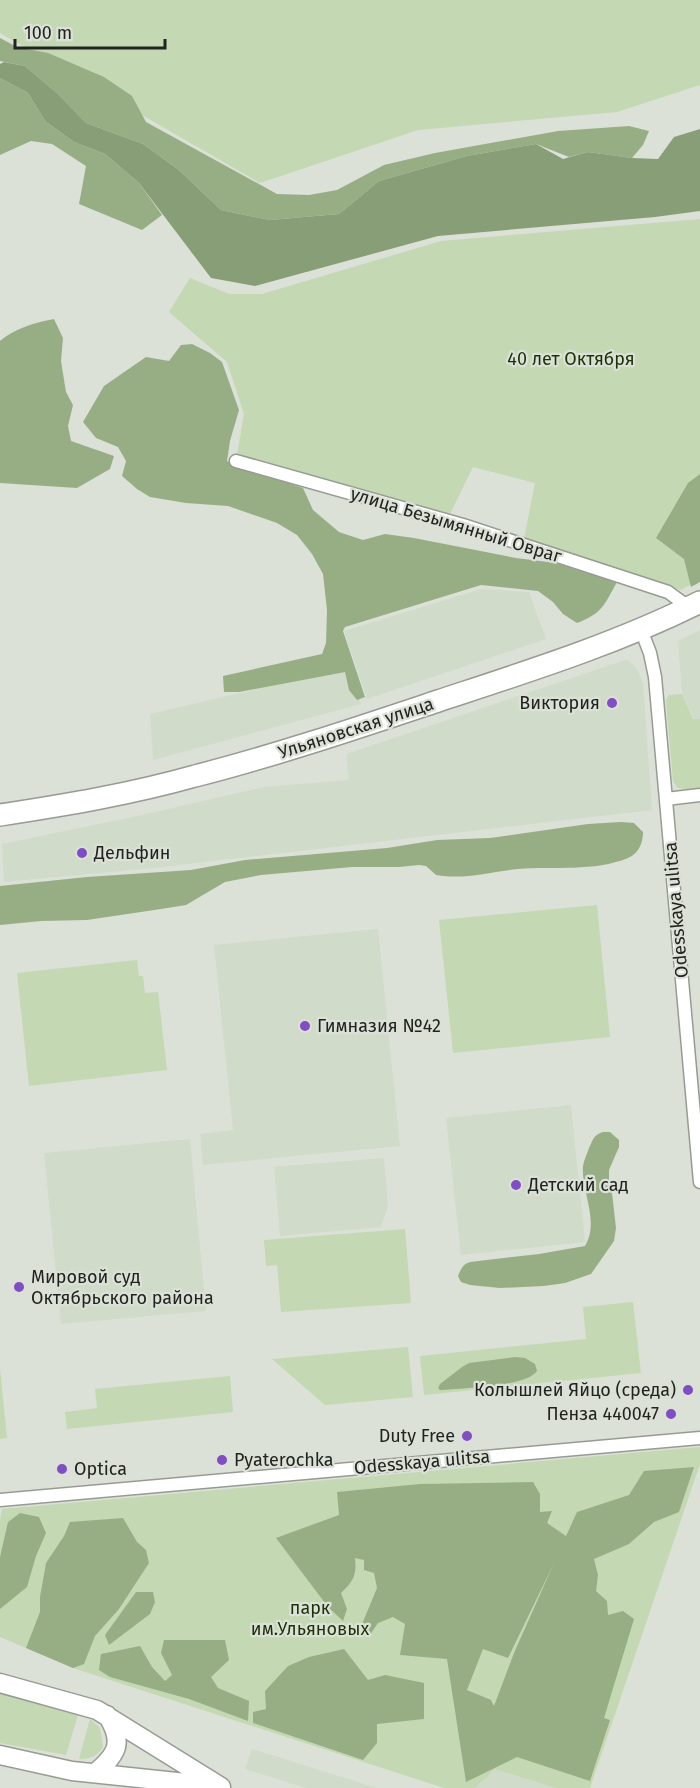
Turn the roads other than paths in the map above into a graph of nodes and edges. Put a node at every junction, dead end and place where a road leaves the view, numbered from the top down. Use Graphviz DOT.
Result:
graph roads {
  1 [pos="236,461"];
  2 [pos="672,606"];
  3 [pos="699,607"];
  4 [pos="642,635"];
  5 [pos="700,795"];
  6 [pos="666,799"];
  7 [pos="0,815"];
  8 [pos="0,826"];
  9 [pos="700,1182"];
  10 [pos="700,1438"];
  11 [pos="0,1500"];
  12 [pos="0,1683"];
  13 [pos="106,1715"];
  14 [pos="0,1755"];
  15 [pos="95,1773"];
  16 [pos="223,1788"];
  1 -- 2 [label="street, улица Безымянный Овраг"];
  2 -- 3 [label="highway, Ульяновская улица"];
  2 -- 4 [label="highway, Ульяновская улица"];
  3 -- 4 [label="highway, Ульяновская улица"];
  4 -- 6 [label="street, Odesskaya ulitsa"];
  4 -- 7 [label="highway, Ульяновская улица"];
  4 -- 8 [label="highway, Ульяновская улица"];
  5 -- 6 [label="street"];
  6 -- 9 [label="street, Odesskaya ulitsa"];
  10 -- 11 [label="street, Odesskaya ulitsa"];
  12 -- 13 [label="main road"];
  13 -- 15 [label="main road"];
  13 -- 16 [label="main road"];
  14 -- 15 [label="main road"];
  15 -- 16 [label="main road"];
}
